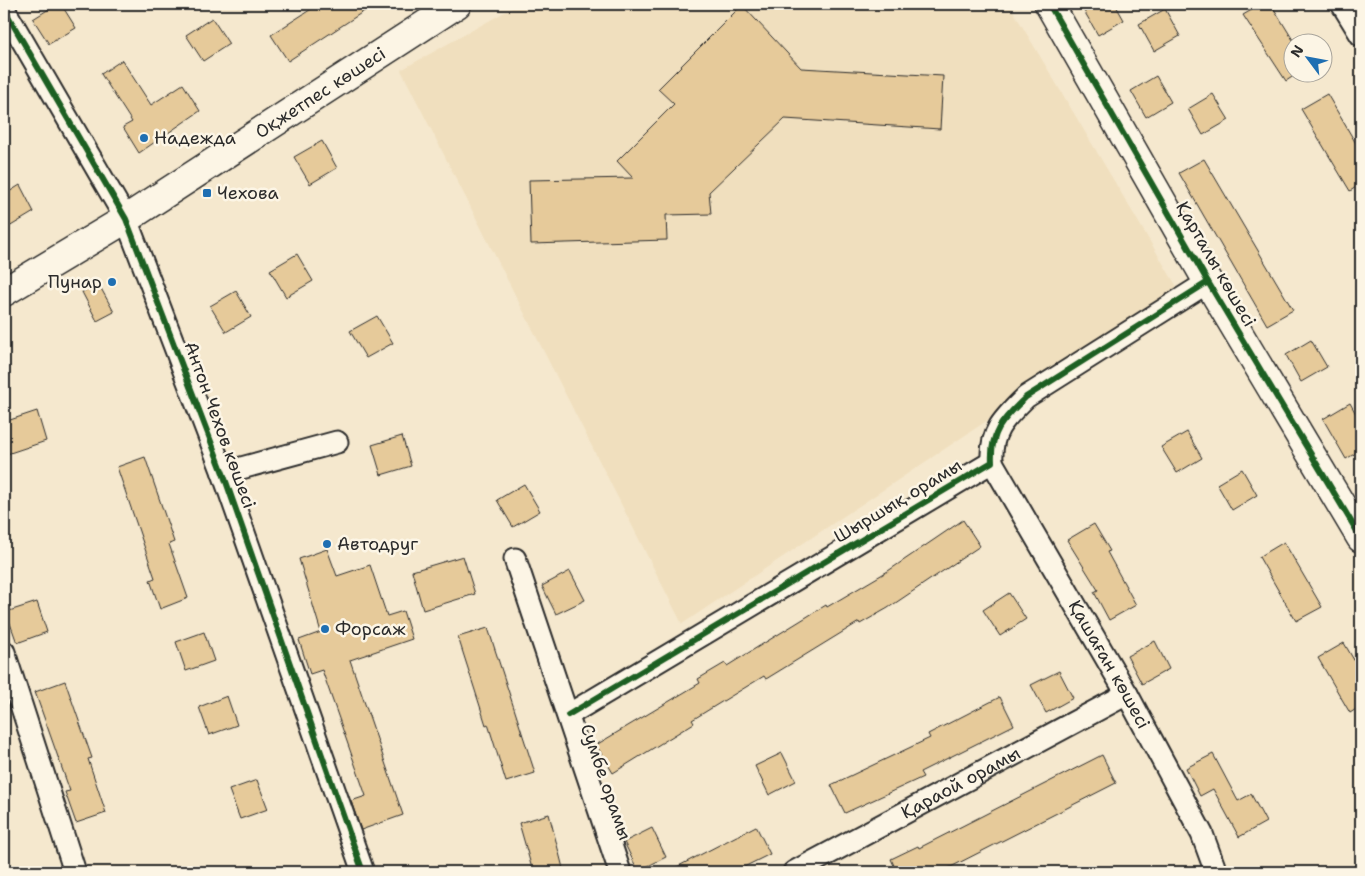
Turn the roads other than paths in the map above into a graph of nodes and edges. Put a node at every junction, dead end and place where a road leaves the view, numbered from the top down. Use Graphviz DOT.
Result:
graph roads {
  1 [pos="457,4"];
  2 [pos="1049,4"];
  3 [pos="1342,4"];
  4 [pos="4,9"];
  5 [pos="1361,35"];
  6 [pos="126,219"];
  7 [pos="1208,282"];
  8 [pos="4,292"];
  9 [pos="337,442"];
  10 [pos="992,462"];
  11 [pos="223,473"];
  12 [pos="1361,538"];
  13 [pos="515,559"];
  14 [pos="4,652"];
  15 [pos="1127,694"];
  16 [pos="568,715"];
  17 [pos="75,872"];
  18 [pos="363,872"];
  19 [pos="620,872"];
  20 [pos="794,872"];
  21 [pos="1216,872"];
  1 -- 6 [label="street, Оқжетпес көшесі"];
  2 -- 7 [label="street, Қарталы көшесі"];
  3 -- 5 [label="street"];
  4 -- 6 [label="street, Антон Чехов көшесі"];
  6 -- 8 [label="street, Оқжетпес көшесі"];
  6 -- 11 [label="street, Антон Чехов көшесі"];
  7 -- 10 [label="street"];
  7 -- 12 [label="street, Қарталы көшесі"];
  9 -- 11 [label="street"];
  10 -- 15 [label="street, Қашаған көшесі"];
  10 -- 16 [label="street, Шыршық орамы"];
  11 -- 18 [label="street, Антон Чехов көшесі"];
  13 -- 16 [label="street, Сумбе орамы"];
  14 -- 17 [label="street"];
  15 -- 20 [label="street, Қараой орамы"];
  15 -- 21 [label="street, Қашаған көшесі"];
  16 -- 19 [label="street, Сумбе орамы"];
}
